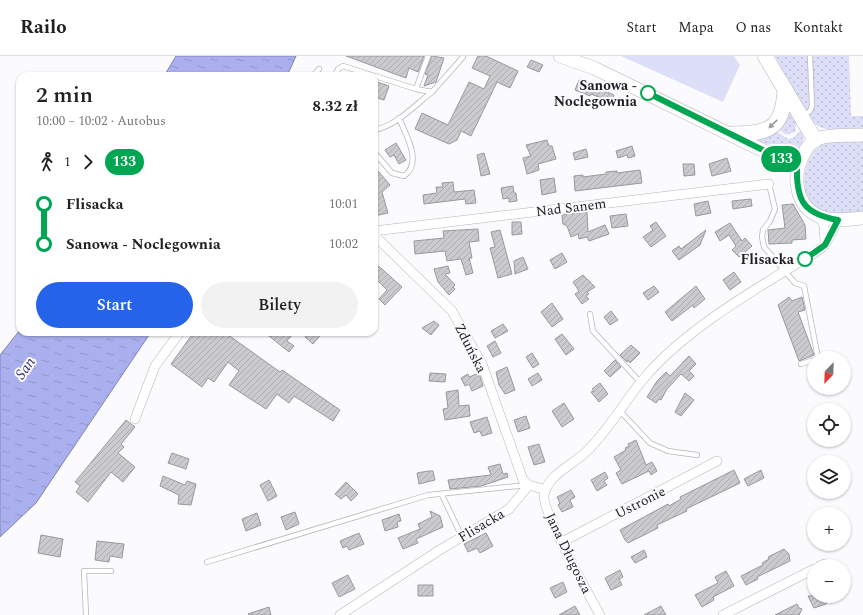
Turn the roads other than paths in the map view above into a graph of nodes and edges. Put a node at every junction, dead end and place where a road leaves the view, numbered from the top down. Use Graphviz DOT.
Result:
graph roads {
  1 [pos="428,56"];
  2 [pos="462,56"];
  3 [pos="560,56"];
  4 [pos="765,56"];
  5 [pos="810,56"];
  6 [pos="319,69"];
  7 [pos="316,72"];
  8 [pos="337,72"];
  9 [pos="362,72"];
  10 [pos="378,77"];
  11 [pos="416,89"];
  12 [pos="785,89"];
  13 [pos="432,92"];
  14 [pos="801,117"];
  15 [pos="399,118"];
  16 [pos="378,129"];
  17 [pos="732,134"];
  18 [pos="863,135"];
  19 [pos="815,140"];
  20 [pos="378,157"];
  21 [pos="797,167"];
  22 [pos="769,184"];
  23 [pos="820,217"];
  24 [pos="863,218"];
  25 [pos="838,220"];
  26 [pos="378,231"];
  27 [pos="378,239"];
  28 [pos="825,245"];
  29 [pos="786,271"];
  30 [pos="590,314"];
  31 [pos="177,336"];
  32 [pos="817,351"];
  33 [pos="807,362"];
  34 [pos="801,364"];
  35 [pos="641,383"];
  36 [pos="620,411"];
  37 [pos="135,419"];
  38 [pos="697,455"];
  39 [pos="717,461"];
  40 [pos="529,485"];
  41 [pos="546,490"];
  42 [pos="442,495"];
  43 [pos="462,537"];
  44 [pos="562,542"];
  45 [pos="207,562"];
  46 [pos="111,571"];
  47 [pos="807,573"];
  48 [pos="729,614"];
  49 [pos="86,615"];
  50 [pos="340,615"];
  51 [pos="600,615"];
  1 -- 11 [label="lane"];
  2 -- 13 [label="lane"];
  3 -- 17 [label="main road"];
  4 -- 12 [label="main road"];
  5 -- 14 [label="lane"];
  6 -- 7 [label="lane"];
  8 -- 9 [label="lane"];
  10 -- 11 [label="lane"];
  11 -- 13 [label="lane"];
  12 -- 14 [label="main road"];
  12 -- 17 [label="main road, one-way"];
  13 -- 15 [label="lane"];
  14 -- 19 [label="main road"];
  15 -- 16 [label="lane"];
  15 -- 20 [label="lane"];
  17 -- 21 [label="main road"];
  18 -- 19 [label="main road"];
  19 -- 21 [label="main road"];
  21 -- 23 [label="main road"];
  22 -- 26 [label="street, Nad Sanem"];
  22 -- 29 [label="lane"];
  23 -- 25 [label="main road"];
  23 -- 28 [label="street"];
  24 -- 25 [label="main road"];
  25 -- 28 [label="street"];
  27 -- 40 [label="street, Zduńska"];
  28 -- 29 [label="street"];
  29 -- 32 [label="lane"];
  29 -- 35 [label="street"];
  30 -- 35 [label="lane"];
  31 -- 37 [label="street"];
  33 -- 34 [label="lane"];
  35 -- 36 [label="street"];
  36 -- 38 [label="lane"];
  36 -- 41 [label="street"];
  39 -- 44 [label="street, Ustronie"];
  40 -- 41 [label="street"];
  40 -- 42 [label="lane"];
  40 -- 43 [label="street, Flisacka"];
  41 -- 44 [label="street, Jana Długosza"];
  42 -- 43 [label="lane"];
  42 -- 45 [label="lane"];
  43 -- 50 [label="street, Flisacka"];
  44 -- 51 [label="street, Jana Długosza"];
  46 -- 49 [label="lane"];
  47 -- 48 [label="street"];
}
